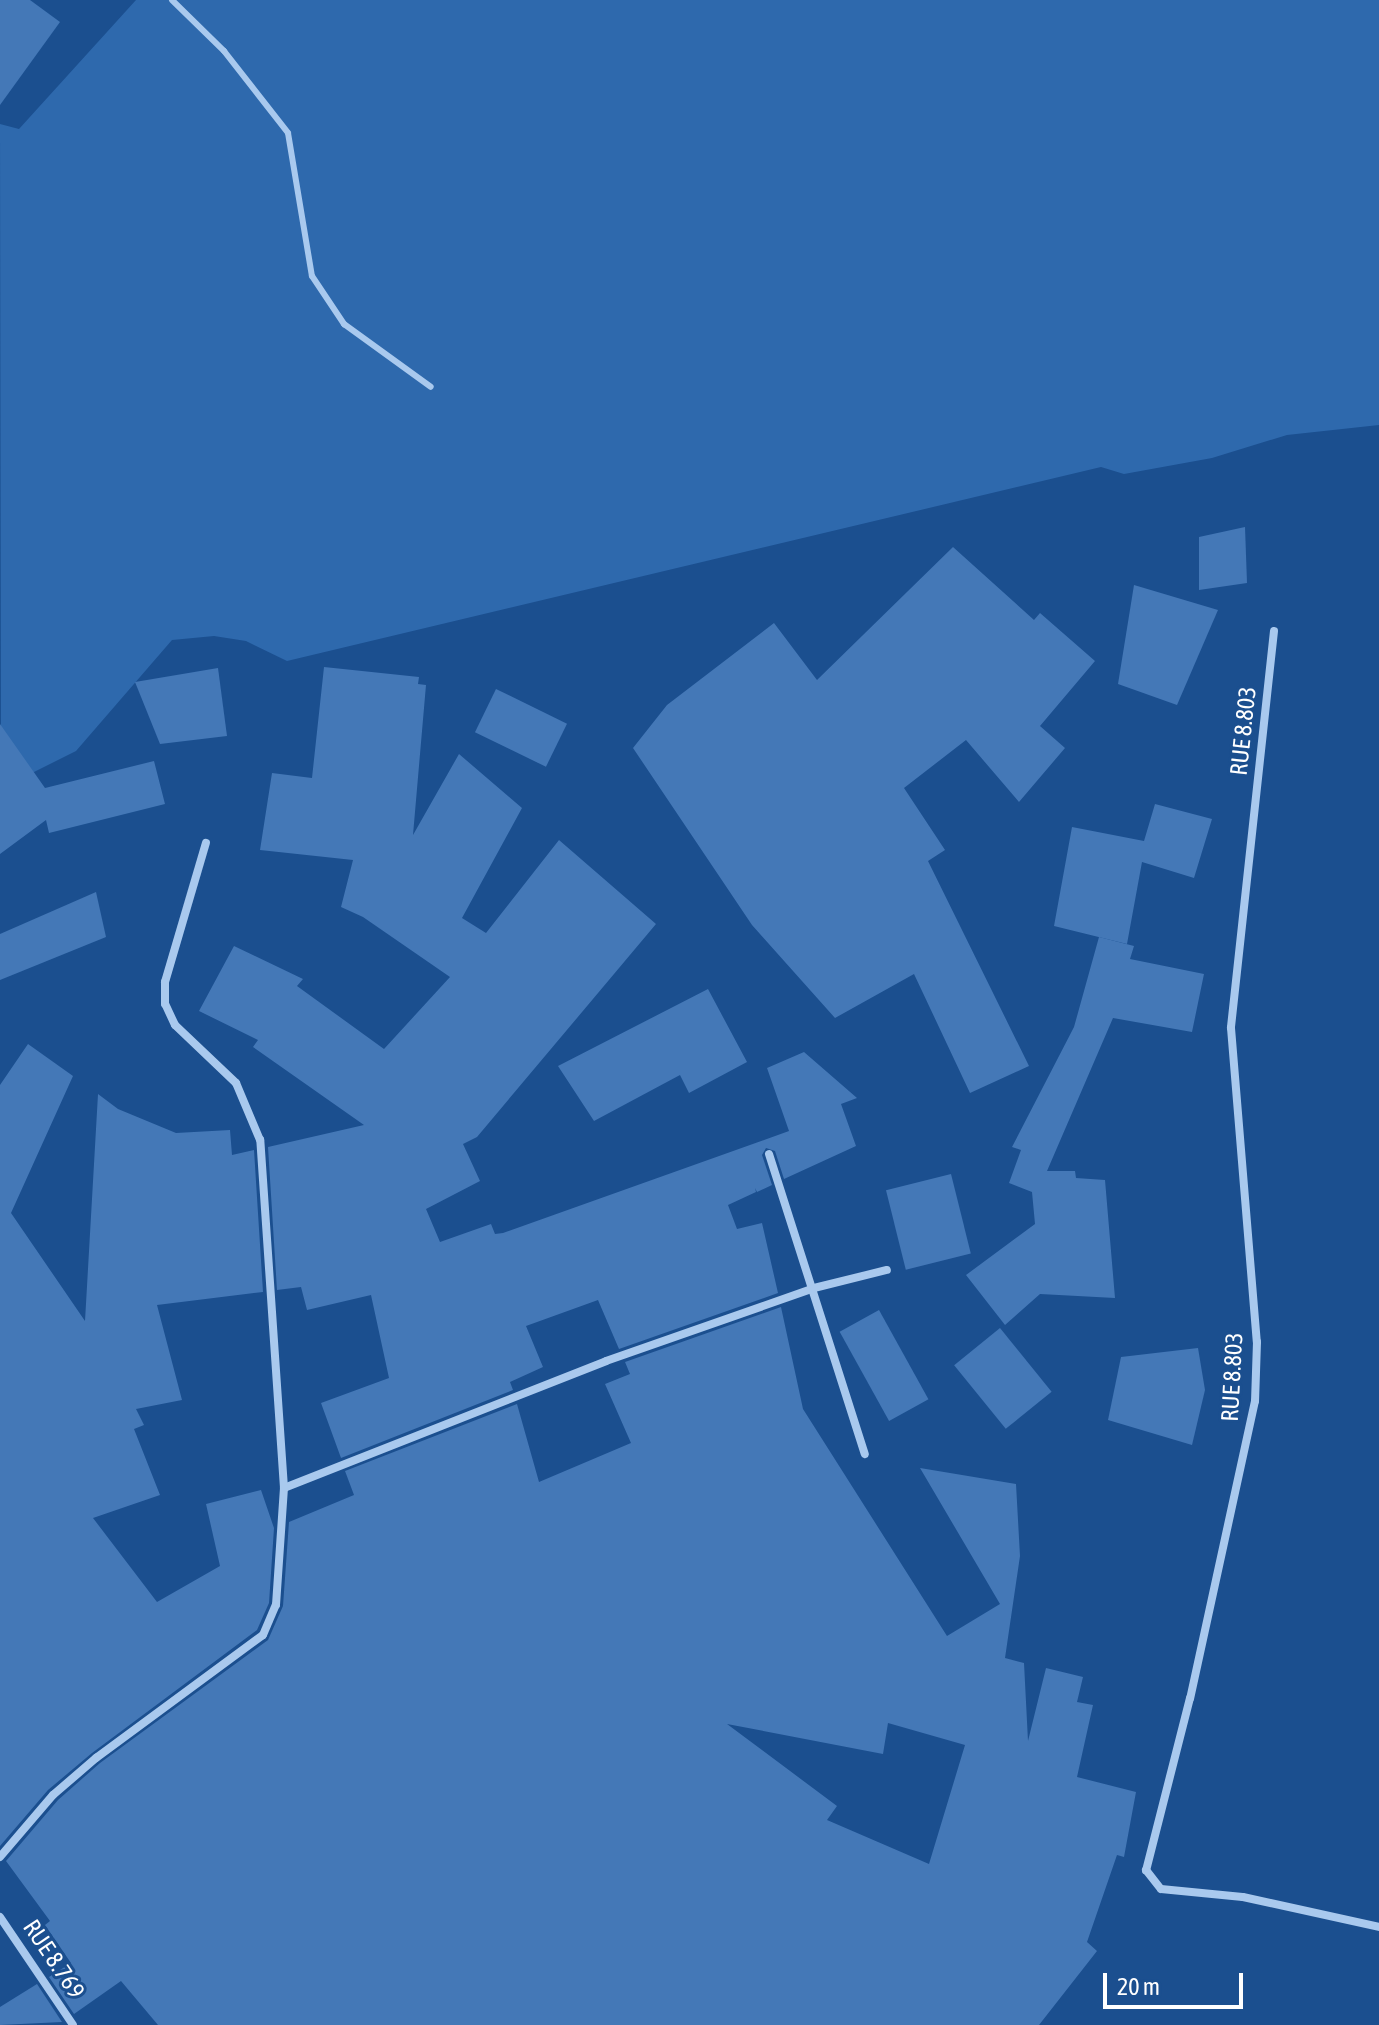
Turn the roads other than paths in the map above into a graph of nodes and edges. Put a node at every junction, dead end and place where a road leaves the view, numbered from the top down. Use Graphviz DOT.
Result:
graph roads {
  1 [pos="172,0"];
  2 [pos="431,387"];
  3 [pos="1274,631"];
  4 [pos="206,843"];
  5 [pos="769,1154"];
  6 [pos="887,1270"];
  7 [pos="814,1288"];
  8 [pos="865,1454"];
  9 [pos="284,1488"];
  10 [pos="0,1857"];
  11 [pos="0,1917"];
  12 [pos="1379,1927"];
  13 [pos="73,2025"];
  1 -- 2 [label="lane"];
  3 -- 12 [label="street, RUE 8.803"];
  4 -- 9 [label="street"];
  5 -- 7 [label="street"];
  6 -- 7 [label="street"];
  7 -- 8 [label="street"];
  7 -- 9 [label="street"];
  9 -- 10 [label="street"];
  11 -- 13 [label="street, RUE 8.769"];
}
